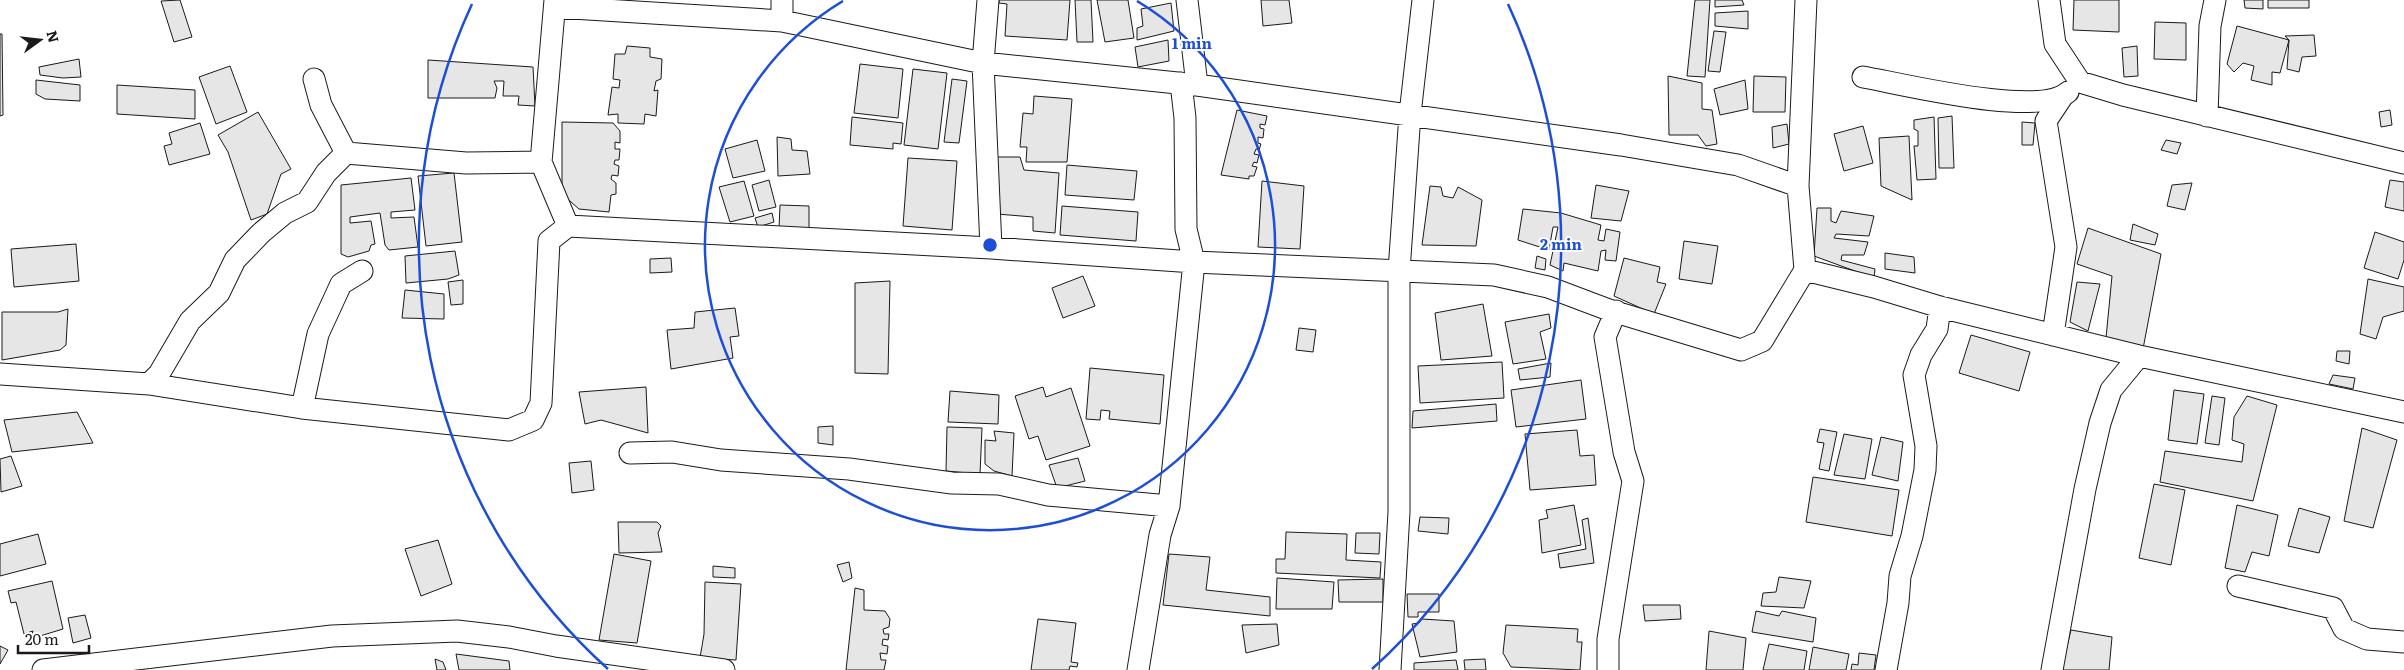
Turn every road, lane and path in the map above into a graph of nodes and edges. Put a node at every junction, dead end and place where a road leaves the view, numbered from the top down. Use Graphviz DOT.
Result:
graph roads {
  1 [pos="782,0"];
  2 [pos="988,0"];
  3 [pos="1187,0"];
  4 [pos="1423,0"];
  5 [pos="1806,0"];
  6 [pos="2048,0"];
  7 [pos="2216,0"];
  8 [pos="555,3"];
  9 [pos="782,22"];
  10 [pos="984,63"];
  11 [pos="1863,77"];
  12 [pos="314,79"];
  13 [pos="2080,82"];
  14 [pos="1189,84"];
  15 [pos="2062,97"];
  16 [pos="1410,114"];
  17 [pos="2207,116"];
  18 [pos="346,153"];
  19 [pos="542,162"];
  20 [pos="2404,164"];
  21 [pos="1798,186"];
  22 [pos="568,226"];
  23 [pos="992,248"];
  24 [pos="1194,262"];
  25 [pos="1805,270"];
  26 [pos="362,271"];
  27 [pos="1399,271"];
  28 [pos="1940,307"];
  29 [pos="1616,311"];
  30 [pos="2053,335"];
  31 [pos="2139,356"];
  32 [pos="0,374"];
  33 [pos="149,384"];
  34 [pos="302,408"];
  35 [pos="2404,412"];
  36 [pos="630,453"];
  37 [pos="1169,506"];
  38 [pos="2238,586"];
  39 [pos="2404,642"];
  40 [pos="43,670"];
  41 [pos="724,670"];
  42 [pos="1138,670"];
  43 [pos="1390,670"];
  44 [pos="1608,670"];
  45 [pos="1886,670"];
  46 [pos="2052,670"];
  1 -- 9 [label="street"];
  2 -- 10 [label="street"];
  3 -- 14 [label="street"];
  4 -- 16 [label="street"];
  5 -- 21 [label="street"];
  6 -- 13 [label="street"];
  7 -- 17 [label="street"];
  8 -- 9 [label="street"];
  8 -- 19 [label="street"];
  9 -- 10 [label="street"];
  10 -- 14 [label="street"];
  10 -- 23 [label="street"];
  11 -- 15 [label="street"];
  12 -- 18 [label="street"];
  13 -- 15 [label="street"];
  13 -- 17 [label="street"];
  14 -- 16 [label="street"];
  14 -- 24 [label="street"];
  15 -- 30 [label="street"];
  16 -- 21 [label="street"];
  16 -- 27 [label="street"];
  17 -- 20 [label="street"];
  18 -- 19 [label="street"];
  18 -- 33 [label="street"];
  19 -- 22 [label="street"];
  21 -- 25 [label="street"];
  22 -- 23 [label="street"];
  22 -- 34 [label="street"];
  23 -- 24 [label="street"];
  24 -- 27 [label="street"];
  24 -- 37 [label="street"];
  25 -- 28 [label="street"];
  25 -- 29 [label="street"];
  26 -- 34 [label="street"];
  27 -- 29 [label="street"];
  27 -- 43 [label="street"];
  28 -- 30 [label="street"];
  28 -- 45 [label="street"];
  29 -- 44 [label="street"];
  30 -- 31 [label="street"];
  31 -- 35 [label="street"];
  31 -- 46 [label="street"];
  32 -- 33 [label="street"];
  33 -- 34 [label="street"];
  36 -- 37 [label="street"];
  37 -- 42 [label="street"];
  38 -- 39 [label="street"];
  40 -- 41 [label="street"];
}
